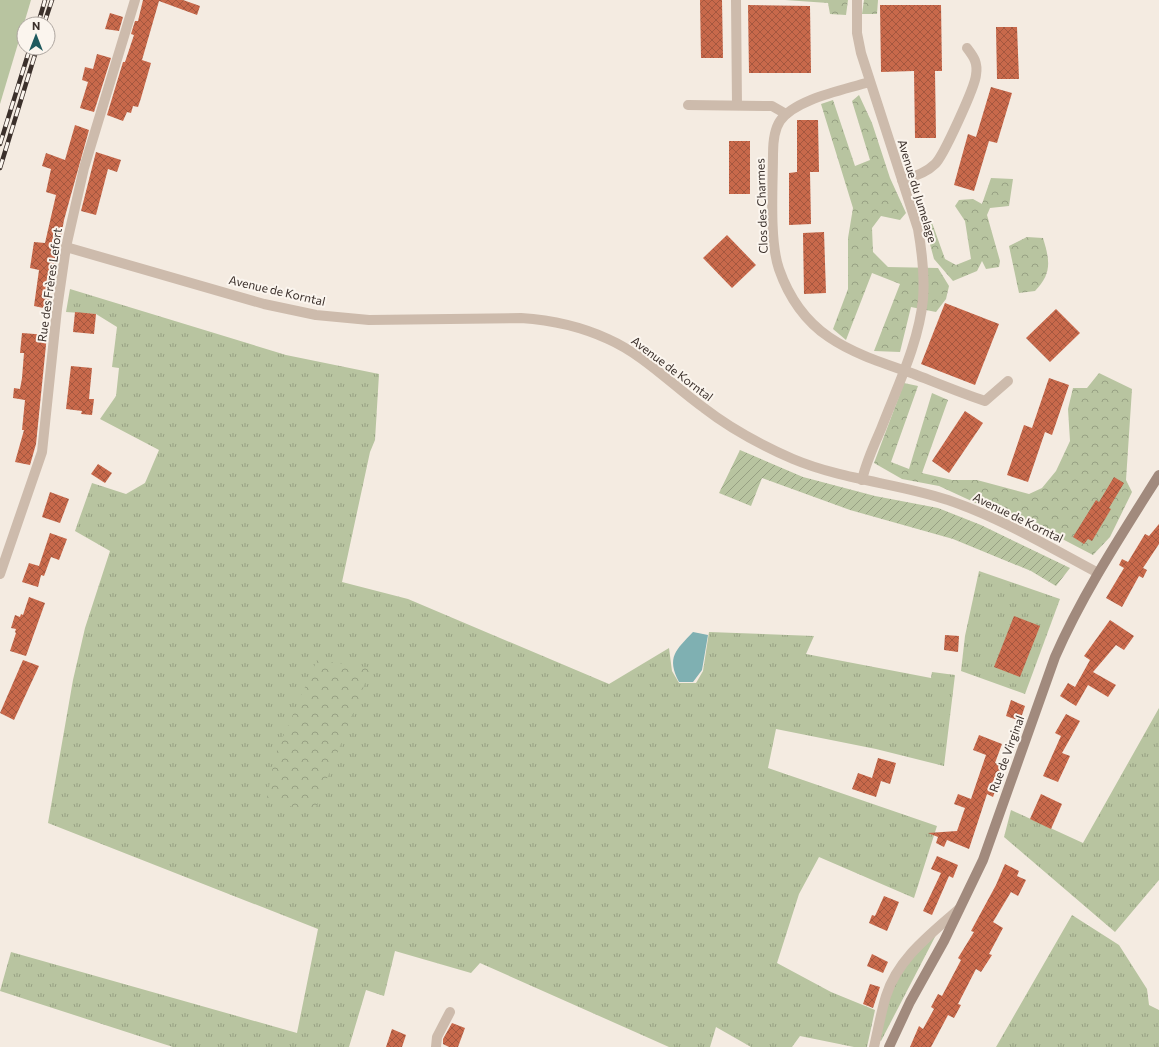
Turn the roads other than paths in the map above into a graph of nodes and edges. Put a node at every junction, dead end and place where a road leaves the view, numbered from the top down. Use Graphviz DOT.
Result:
graph roads {
  1 [pos="135,0"];
  2 [pos="736,0"];
  3 [pos="857,0"];
  4 [pos="967,48"];
  5 [pos="869,82"];
  6 [pos="688,105"];
  7 [pos="737,105"];
  8 [pos="786,114"];
  9 [pos="902,180"];
  10 [pos="66,247"];
  11 [pos="904,371"];
  12 [pos="1008,381"];
  13 [pos="1159,475"];
  14 [pos="862,480"];
  15 [pos="1098,573"];
  16 [pos="0,574"];
  17 [pos="959,910"];
  18 [pos="450,1012"];
  19 [pos="436,1047"];
  20 [pos="874,1047"];
  21 [pos="890,1047"];
  1 -- 10 [label="street, Rue des Frères Lefort"];
  2 -- 7 [label="street"];
  3 -- 5 [label="street, Avenue du Jumelage"];
  4 -- 9 [label="street"];
  5 -- 8 [label="street, Clos des Charmes"];
  5 -- 9 [label="street, Avenue du Jumelage"];
  6 -- 7 [label="street"];
  7 -- 8 [label="street"];
  8 -- 11 [label="street, Clos des Charmes"];
  9 -- 11 [label="street, Avenue du Jumelage"];
  10 -- 14 [label="street, Avenue de Korntal"];
  10 -- 16 [label="street, Rue des Frères Lefort"];
  11 -- 12 [label="street, Clos des Charmes"];
  11 -- 14 [label="street, Avenue du Jumelage"];
  13 -- 15 [label="street, Rue de Virginal"];
  14 -- 15 [label="street, Avenue de Korntal"];
  15 -- 17 [label="street, Rue de Virginal"];
  17 -- 20 [label="street"];
  17 -- 21 [label="street, Rue de Virginal"];
  18 -- 19 [label="street"];
}
